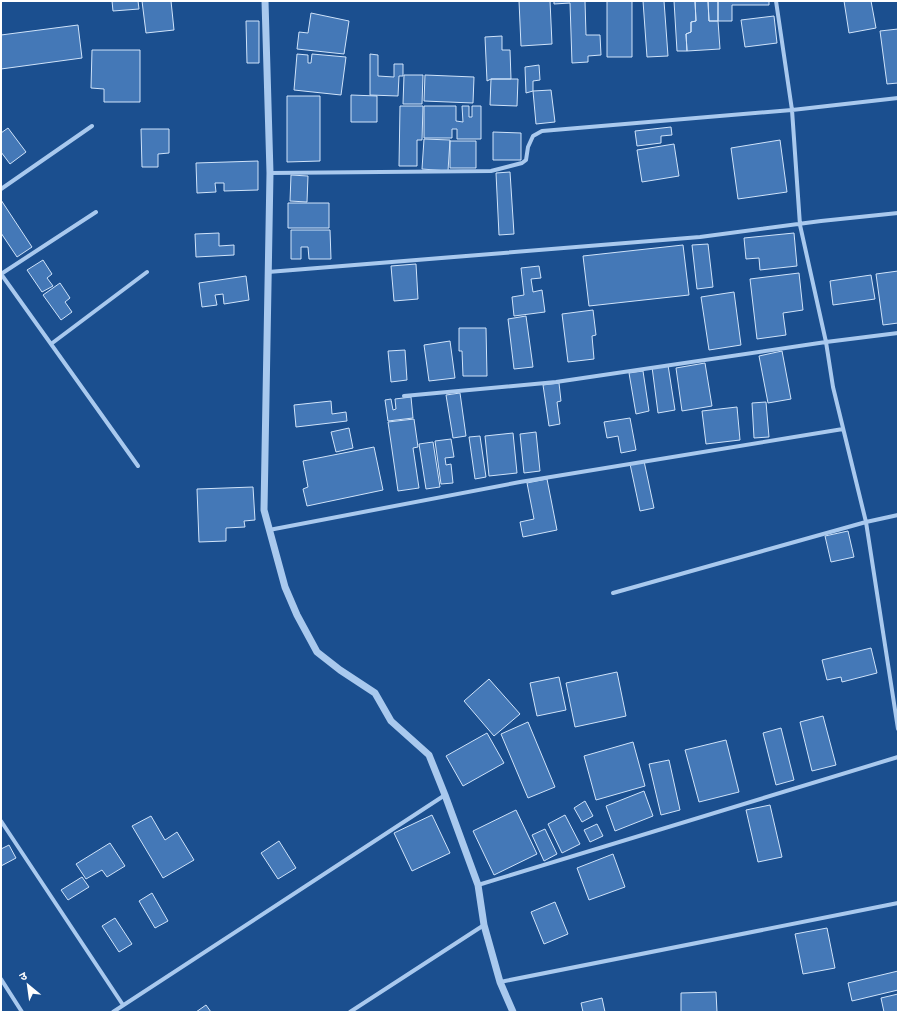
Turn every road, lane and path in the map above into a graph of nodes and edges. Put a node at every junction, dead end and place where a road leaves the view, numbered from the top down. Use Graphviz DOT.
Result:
graph roads {
  1 [pos="265,1"];
  2 [pos="776,1"];
  3 [pos="898,98"];
  4 [pos="792,110"];
  5 [pos="92,126"];
  6 [pos="270,173"];
  7 [pos="1,189"];
  8 [pos="96,212"];
  9 [pos="898,213"];
  10 [pos="800,224"];
  11 [pos="147,272"];
  12 [pos="268,272"];
  13 [pos="1,274"];
  14 [pos="898,333"];
  15 [pos="826,342"];
  16 [pos="51,344"];
  17 [pos="404,396"];
  18 [pos="843,429"];
  19 [pos="138,466"];
  20 [pos="898,516"];
  21 [pos="866,522"];
  22 [pos="269,530"];
  23 [pos="614,593"];
  24 [pos="898,729"];
  25 [pos="898,757"];
  26 [pos="445,795"];
  27 [pos="1,821"];
  28 [pos="478,885"];
  29 [pos="898,903"];
  30 [pos="484,926"];
  31 [pos="1,979"];
  32 [pos="500,982"];
  33 [pos="123,1005"];
  34 [pos="22,1012"];
  35 [pos="113,1012"];
  36 [pos="350,1012"];
  37 [pos="513,1012"];
  1 -- 6 [label="street"];
  2 -- 4 [label="street"];
  3 -- 4 [label="street"];
  4 -- 6 [label="street"];
  4 -- 10 [label="street"];
  5 -- 7 [label="street"];
  6 -- 12 [label="street"];
  8 -- 13 [label="street"];
  9 -- 10 [label="street"];
  10 -- 12 [label="street"];
  10 -- 15 [label="street"];
  11 -- 16 [label="street"];
  12 -- 22 [label="street"];
  13 -- 16 [label="street"];
  14 -- 15 [label="street"];
  15 -- 17 [label="street"];
  15 -- 18 [label="street"];
  16 -- 19 [label="street"];
  18 -- 21 [label="street"];
  18 -- 22 [label="street"];
  20 -- 21 [label="street"];
  21 -- 23 [label="street"];
  21 -- 24 [label="street"];
  22 -- 26 [label="street"];
  25 -- 28 [label="street"];
  26 -- 28 [label="street"];
  26 -- 33 [label="street"];
  27 -- 33 [label="street"];
  28 -- 30 [label="street"];
  29 -- 32 [label="street"];
  30 -- 32 [label="street"];
  30 -- 36 [label="street"];
  31 -- 34 [label="street"];
  32 -- 37 [label="street"];
  33 -- 35 [label="street"];
}
